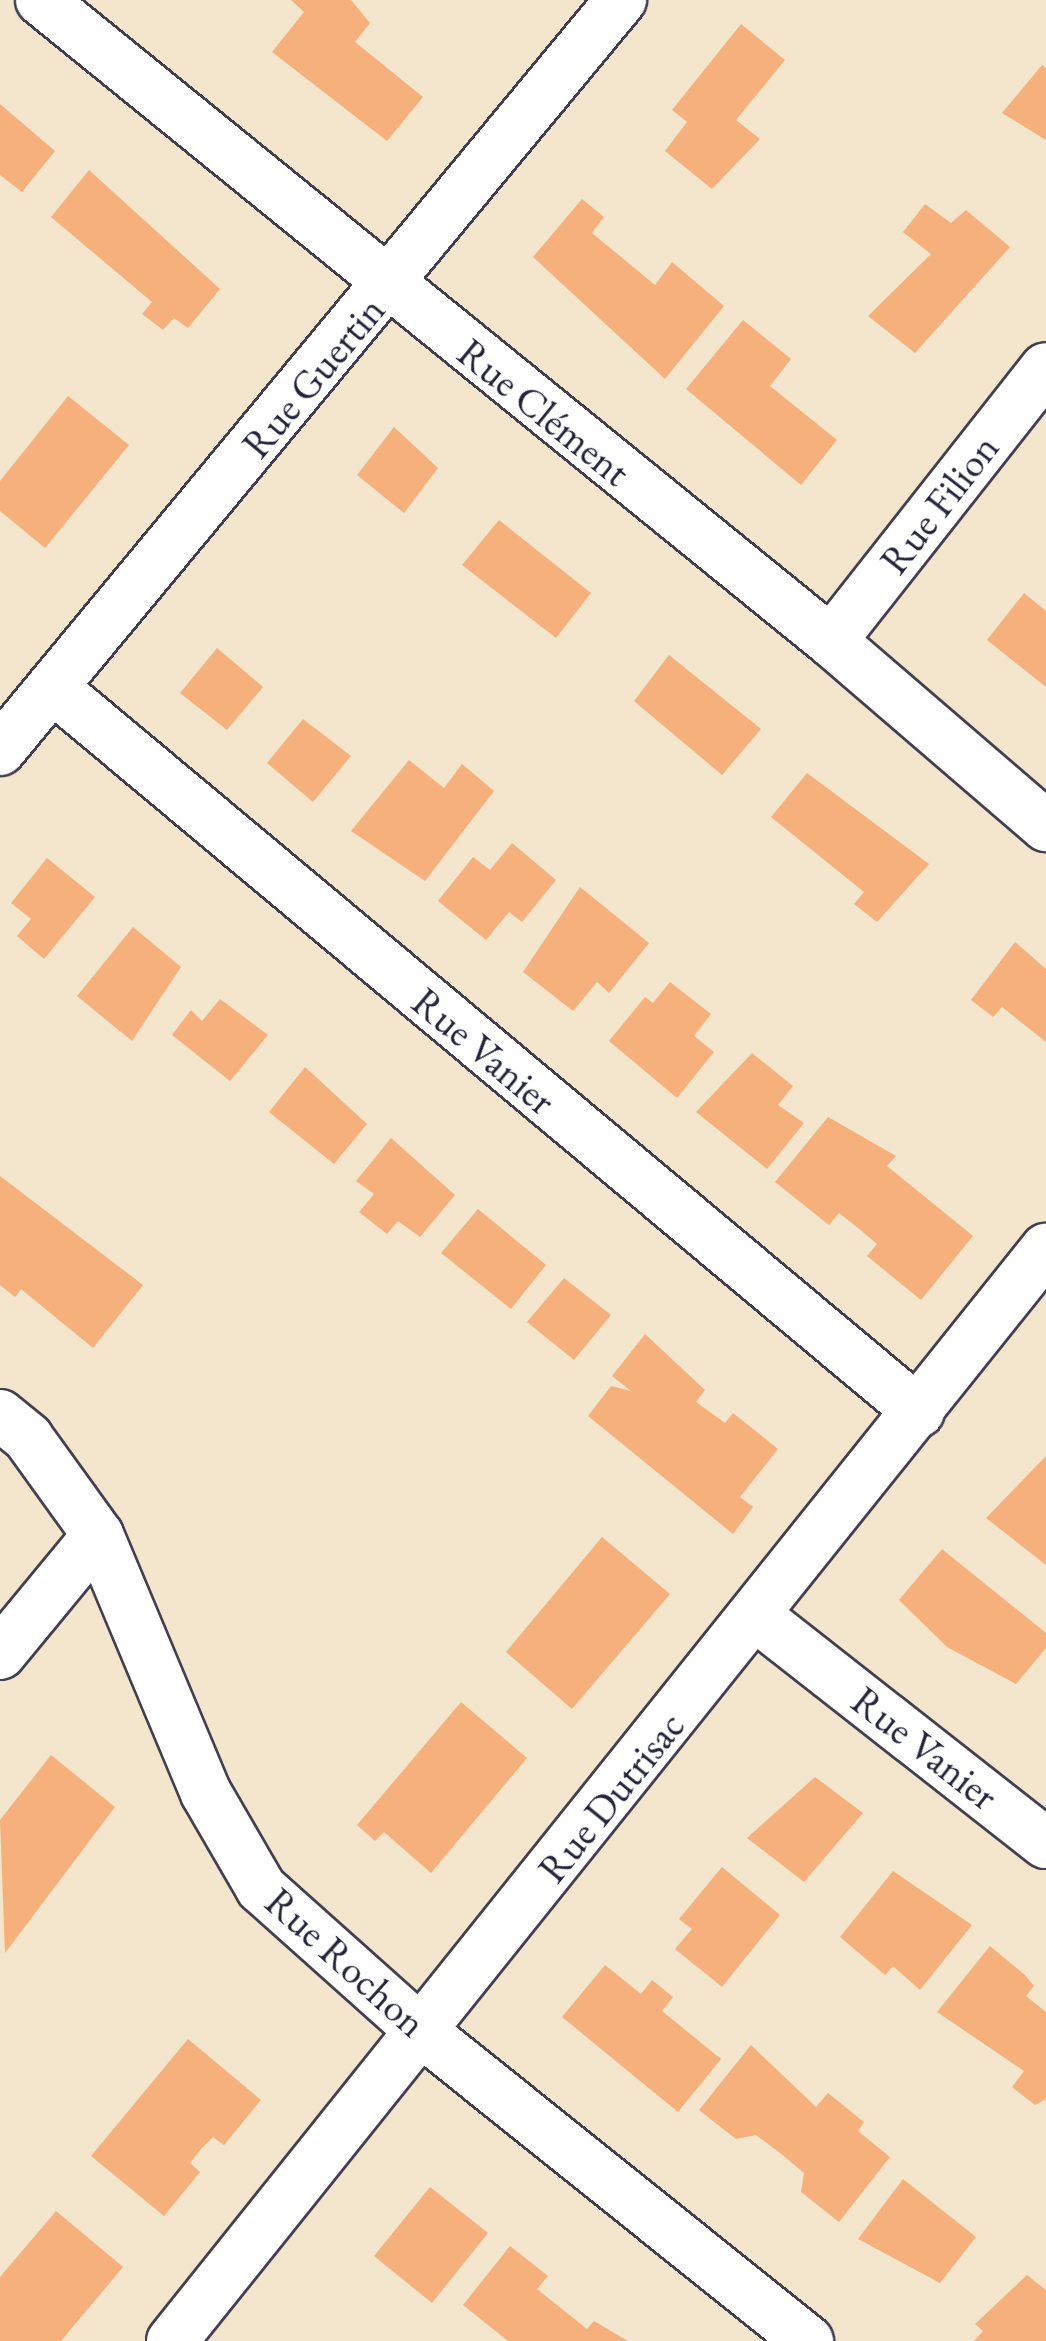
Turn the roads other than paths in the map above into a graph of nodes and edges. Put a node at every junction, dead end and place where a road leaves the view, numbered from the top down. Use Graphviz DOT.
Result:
graph roads {
  1 [pos="40,0"];
  2 [pos="621,0"];
  3 [pos="390,287"];
  4 [pos="1046,368"];
  5 [pos="831,641"];
  6 [pos="52,687"];
  7 [pos="0,750"];
  8 [pos="1046,826"];
  9 [pos="1046,1249"];
  10 [pos="918,1412"];
  11 [pos="0,1416"];
  12 [pos="98,1535"];
  13 [pos="756,1616"];
  14 [pos="0,1654"];
  15 [pos="1046,1843"];
  16 [pos="422,2031"];
  17 [pos="172,2341"];
  18 [pos="808,2341"];
  1 -- 3 [label="street, Rue Clément"];
  2 -- 3 [label="street, Rue Guertin"];
  3 -- 5 [label="street, Rue Clément"];
  3 -- 6 [label="street, Rue Guertin"];
  4 -- 5 [label="street, Rue Filion"];
  5 -- 8 [label="street, Rue Clément"];
  6 -- 7 [label="street, Rue Guertin"];
  6 -- 10 [label="street, Rue Vanier"];
  9 -- 10 [label="street, Rue Dutrisac"];
  10 -- 13 [label="street, Rue Dutrisac"];
  11 -- 12 [label="street, Rue Rochon"];
  12 -- 14 [label="street"];
  12 -- 16 [label="street, Rue Rochon"];
  13 -- 15 [label="street, Rue Vanier"];
  13 -- 16 [label="street, Rue Dutrisac"];
  16 -- 17 [label="street, Rue Dutrisac"];
  16 -- 18 [label="street, Rue Rochon"];
}
